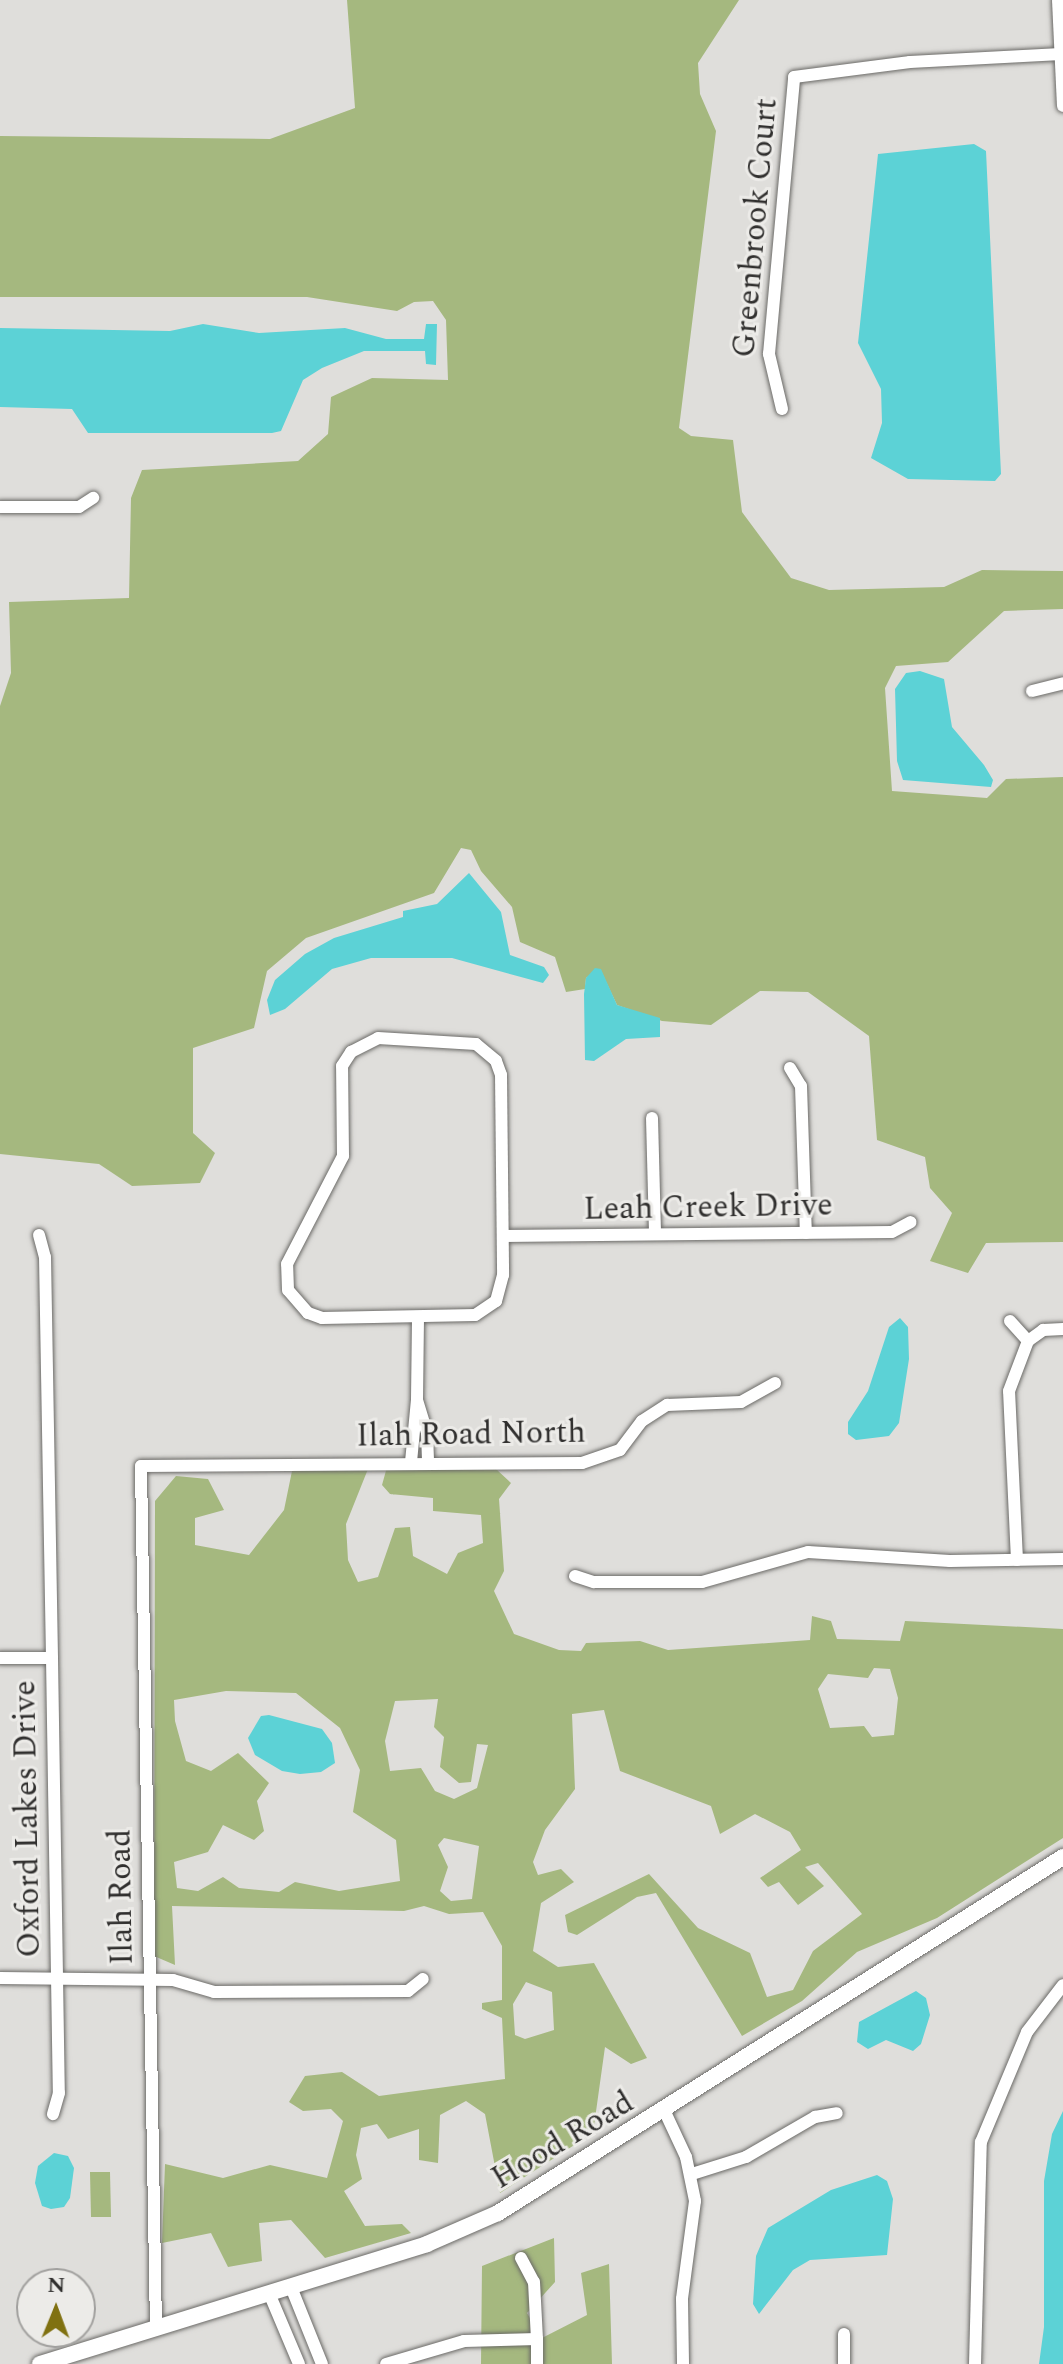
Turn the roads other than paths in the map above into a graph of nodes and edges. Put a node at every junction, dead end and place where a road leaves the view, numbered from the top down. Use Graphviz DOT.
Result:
graph roads {
  1 [pos="1058,0"];
  2 [pos="1061,54"];
  3 [pos="1063,106"];
  4 [pos="782,409"];
  5 [pos="93,498"];
  6 [pos="0,507"];
  7 [pos="1063,683"];
  8 [pos="1032,691"];
  9 [pos="790,1068"];
  10 [pos="652,1118"];
  11 [pos="911,1222"];
  12 [pos="806,1233"];
  13 [pos="655,1234"];
  14 [pos="39,1235"];
  15 [pos="503,1236"];
  16 [pos="418,1318"];
  17 [pos="1010,1321"];
  18 [pos="1063,1329"];
  19 [pos="1028,1341"];
  20 [pos="775,1383"];
  21 [pos="417,1400"];
  22 [pos="411,1462"];
  23 [pos="428,1462"];
  24 [pos="141,1466"];
  25 [pos="1063,1559"];
  26 [pos="1017,1560"];
  27 [pos="575,1576"];
  28 [pos="0,1658"];
  29 [pos="52,1658"];
  30 [pos="1063,1857"];
  31 [pos="0,1978"];
  32 [pos="57,1979"];
  33 [pos="423,1979"];
  34 [pos="150,1980"];
  35 [pos="1063,1985"];
  36 [pos="665,2112"];
  37 [pos="837,2113"];
  38 [pos="53,2114"];
  39 [pos="692,2174"];
  40 [pos="521,2258"];
  41 [pos="291,2287"];
  42 [pos="269,2293"];
  43 [pos="156,2328"];
  44 [pos="306,2334"];
  45 [pos="844,2334"];
  46 [pos="537,2339"];
  47 [pos="287,2340"];
  48 [pos="40,2364"];
  49 [pos="299,2364"];
  50 [pos="322,2364"];
  51 [pos="386,2364"];
  52 [pos="537,2364"];
  53 [pos="683,2364"];
  54 [pos="844,2364"];
  55 [pos="975,2364"];
  1 -- 2 [label="street"];
  2 -- 3 [label="street"];
  2 -- 4 [label="street, Greenbrook Court"];
  5 -- 6 [label="street"];
  7 -- 8 [label="street"];
  9 -- 12 [label="street"];
  10 -- 13 [label="street"];
  11 -- 12 [label="street, Leah Creek Drive"];
  12 -- 13 [label="street, Leah Creek Drive"];
  13 -- 15 [label="street, Leah Creek Drive"];
  14 -- 29 [label="street, Oxford Lakes Drive"];
  15 -- 16 [label="street"];
  15 -- 16 [label="street"];
  16 -- 21 [label="street"];
  17 -- 19 [label="street"];
  18 -- 19 [label="street"];
  19 -- 26 [label="street"];
  20 -- 23 [label="street, Ilah Road North"];
  21 -- 22 [label="street"];
  21 -- 23 [label="street"];
  22 -- 23 [label="street, Ilah Road North"];
  22 -- 24 [label="street, Ilah Road North"];
  24 -- 34 [label="street, Ilah Road"];
  25 -- 26 [label="street"];
  26 -- 27 [label="street"];
  28 -- 29 [label="street"];
  29 -- 32 [label="street, Oxford Lakes Drive"];
  30 -- 36 [label="street, Hood Road"];
  31 -- 32 [label="street"];
  32 -- 34 [label="street"];
  32 -- 38 [label="street, Oxford Lakes Drive"];
  33 -- 34 [label="street"];
  34 -- 43 [label="street, Ilah Road"];
  35 -- 55 [label="street"];
  36 -- 39 [label="street"];
  36 -- 41 [label="street, Hood Road"];
  37 -- 39 [label="street"];
  39 -- 53 [label="street"];
  40 -- 46 [label="street"];
  41 -- 42 [label="street, Hood Road"];
  41 -- 44 [label="street"];
  42 -- 43 [label="street, Hood Road"];
  42 -- 47 [label="street"];
  43 -- 48 [label="street, Hood Road"];
  44 -- 47 [label="street"];
  44 -- 50 [label="street"];
  45 -- 54 [label="street"];
  46 -- 51 [label="street"];
  46 -- 52 [label="street"];
  47 -- 49 [label="street"];
}
